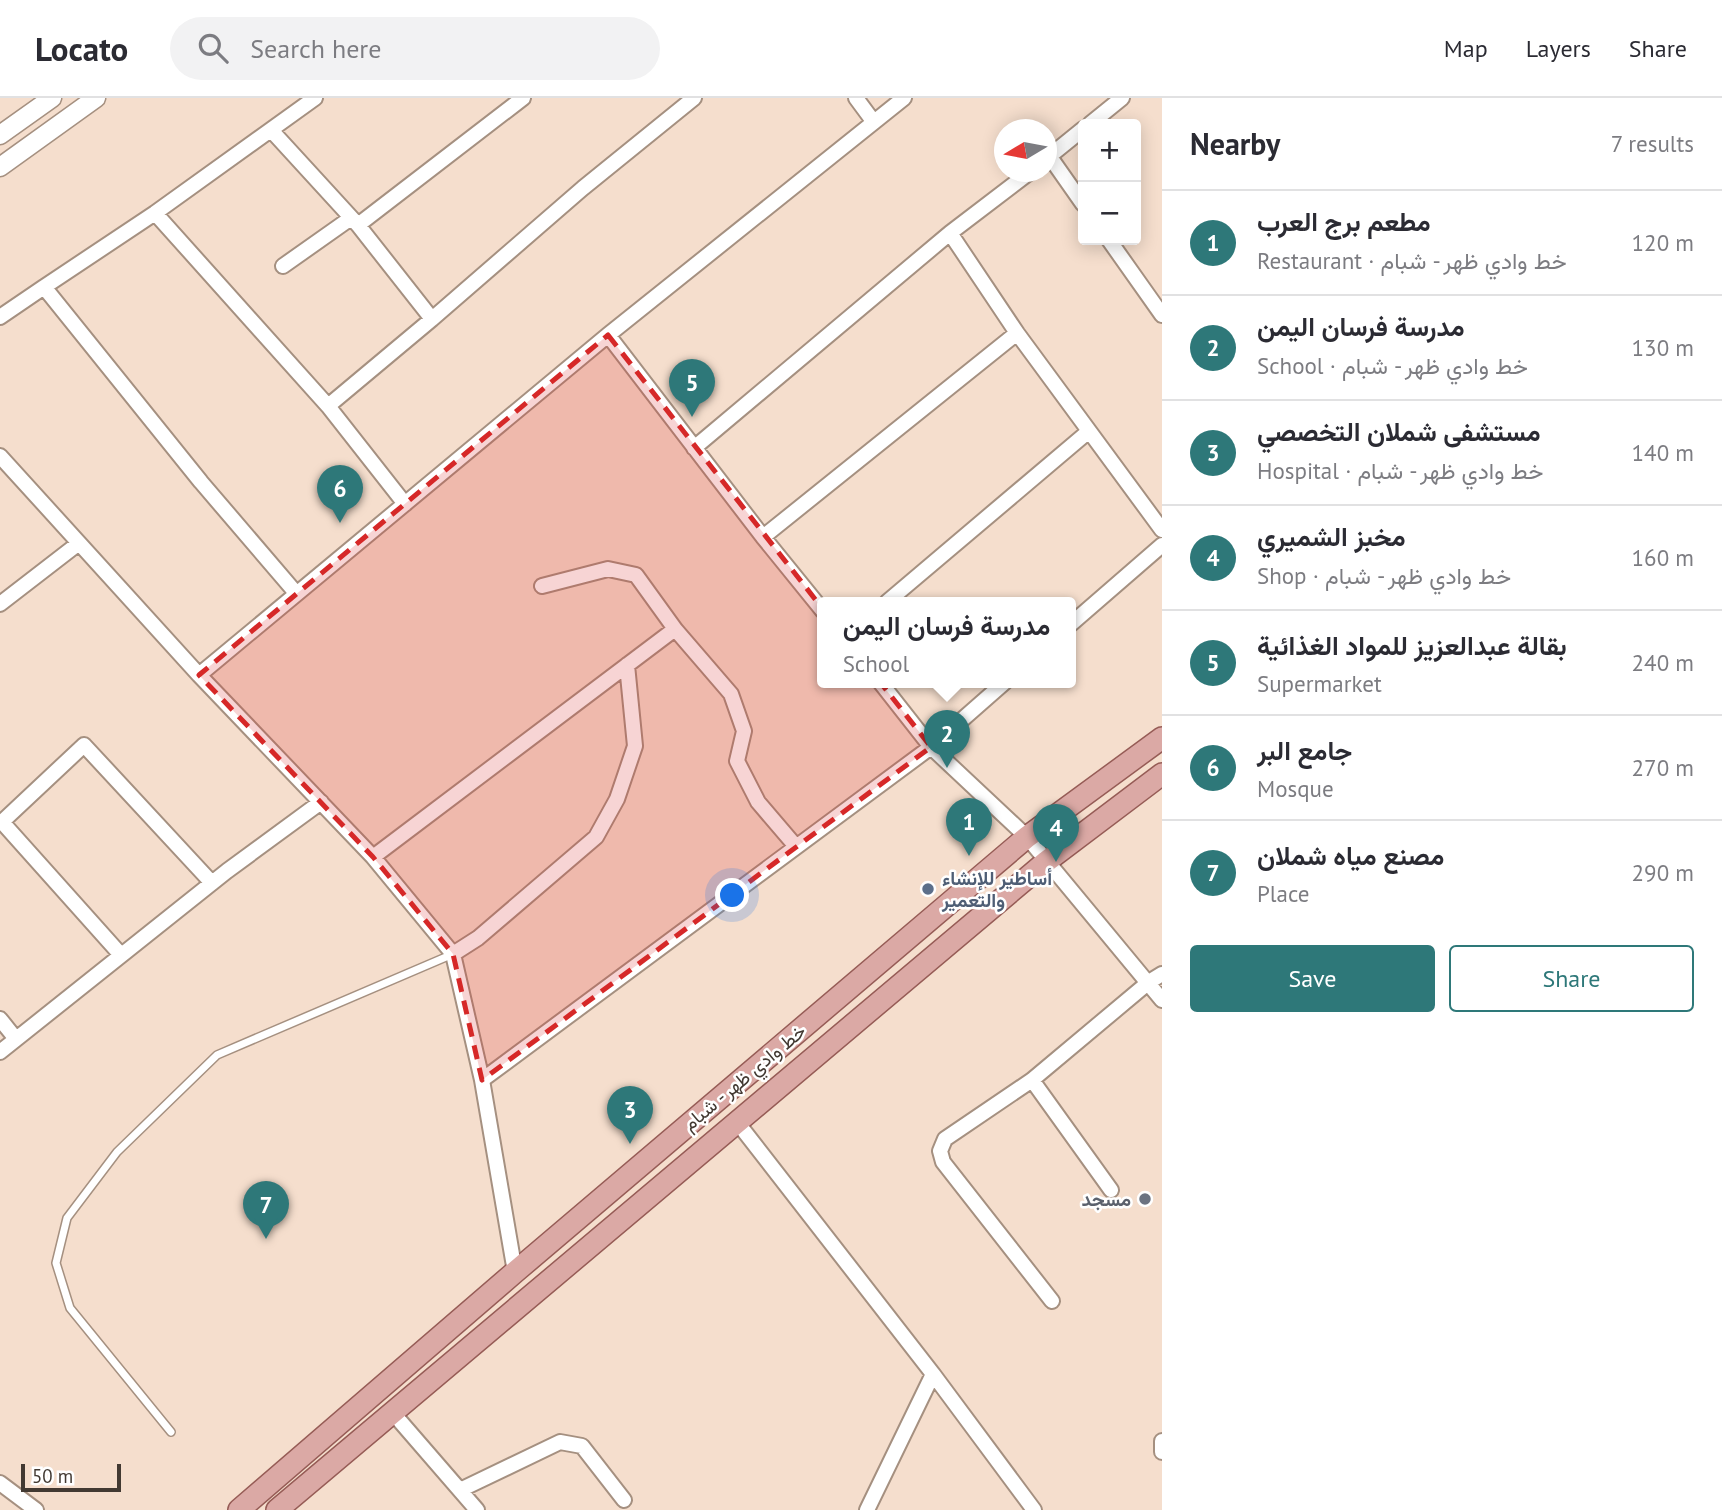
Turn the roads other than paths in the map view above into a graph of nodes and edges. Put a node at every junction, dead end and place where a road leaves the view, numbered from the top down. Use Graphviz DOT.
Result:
graph roads {
  1 [pos="52,98"];
  2 [pos="96,98"];
  3 [pos="315,98"];
  4 [pos="523,98"];
  5 [pos="694,98"];
  6 [pos="856,98"];
  7 [pos="904,98"];
  8 [pos="1122,98"];
  9 [pos="1096,119"];
  10 [pos="873,121"];
  11 [pos="271,130"];
  12 [pos="1078,133"];
  13 [pos="0,135"];
  14 [pos="1057,151"];
  15 [pos="0,167"];
  16 [pos="1057,170"];
  17 [pos="1017,182"];
  18 [pos="1078,197"];
  19 [pos="155,213"];
  20 [pos="354,222"];
  21 [pos="950,233"];
  22 [pos="1113,245"];
  23 [pos="283,266"];
  24 [pos="44,287"];
  25 [pos="1162,315"];
  26 [pos="0,317"];
  27 [pos="432,318"];
  28 [pos="1017,333"];
  29 [pos="608,335"];
  30 [pos="328,405"];
  31 [pos="1090,430"];
  32 [pos="694,449"];
  33 [pos="0,456"];
  34 [pos="405,503"];
  35 [pos="1162,530"];
  36 [pos="763,537"];
  37 [pos="79,543"];
  38 [pos="1162,545"];
  39 [pos="542,586"];
  40 [pos="296,593"];
  41 [pos="893,597"];
  42 [pos="0,604"];
  43 [pos="817,604"];
  44 [pos="1076,620"];
  45 [pos="675,629"];
  46 [pos="627,665"];
  47 [pos="199,675"];
  48 [pos="885,688"];
  49 [pos="998,688"];
  50 [pos="1162,737"];
  51 [pos="931,747"];
  52 [pos="1162,774"];
  53 [pos="321,802"];
  54 [pos="1,821"];
  55 [pos="1027,837"];
  56 [pos="793,844"];
  57 [pos="373,857"];
  58 [pos="1047,861"];
  59 [pos="212,883"];
  60 [pos="453,954"];
  61 [pos="121,955"];
  62 [pos="1162,974"];
  63 [pos="1149,982"];
  64 [pos="1162,1000"];
  65 [pos="0,1019"];
  66 [pos="16,1039"];
  67 [pos="0,1052"];
  68 [pos="482,1080"];
  69 [pos="1032,1080"];
  70 [pos="737,1122"];
  71 [pos="1111,1190"];
  72 [pos="515,1272"];
  73 [pos="1052,1301"];
  74 [pos="933,1374"];
  75 [pos="393,1413"];
  76 [pos="171,1432"];
  77 [pos="1162,1441"];
  78 [pos="1162,1452"];
  79 [pos="0,1483"];
  80 [pos="460,1490"];
  81 [pos="625,1500"];
  82 [pos="36,1510"];
  83 [pos="239,1510"];
  84 [pos="277,1510"];
  85 [pos="477,1510"];
  86 [pos="867,1510"];
  87 [pos="1034,1510"];
  1 -- 13 [label="street"];
  2 -- 15 [label="street"];
  3 -- 11 [label="street"];
  4 -- 20 [label="street"];
  5 -- 27 [label="street"];
  6 -- 10 [label="street"];
  7 -- 10 [label="street"];
  8 -- 9 [label="street"];
  10 -- 29 [label="street"];
  11 -- 19 [label="street"];
  11 -- 20 [label="street"];
  12 -- 14 [label="street"];
  16 -- 18 [label="street"];
  17 -- 21 [label="street"];
  19 -- 24 [label="street"];
  19 -- 30 [label="street"];
  20 -- 23 [label="street"];
  20 -- 27 [label="street"];
  21 -- 28 [label="street"];
  21 -- 32 [label="street"];
  22 -- 25 [label="street"];
  24 -- 26 [label="street"];
  24 -- 40 [label="street"];
  27 -- 30 [label="street"];
  28 -- 31 [label="street"];
  28 -- 36 [label="street"];
  29 -- 32 [label="street"];
  29 -- 34 [label="street"];
  30 -- 34 [label="street"];
  31 -- 35 [label="street"];
  31 -- 41 [label="street"];
  32 -- 36 [label="street"];
  33 -- 37 [label="street"];
  34 -- 40 [label="street"];
  36 -- 43 [label="street"];
  37 -- 42 [label="street"];
  37 -- 47 [label="street"];
  38 -- 44 [label="street"];
  39 -- 45 [label="street"];
  40 -- 47 [label="street"];
  45 -- 46 [label="street"];
  45 -- 56 [label="street"];
  46 -- 57 [label="street"];
  46 -- 60 [label="street"];
  47 -- 53 [label="street"];
  48 -- 51 [label="street"];
  49 -- 51 [label="street"];
  50 -- 55 [label="main road, خط وادي ظهر - شبام"];
  51 -- 55 [label="street"];
  51 -- 68 [label="street"];
  52 -- 58 [label="main road, خط وادي ظهر - شبام"];
  53 -- 57 [label="street"];
  53 -- 59 [label="street"];
  54 -- 59 [label="street"];
  54 -- 61 [label="street"];
  55 -- 58 [label="street"];
  55 -- 72 [label="main road, خط وادي ظهر - شبام"];
  57 -- 60 [label="street"];
  58 -- 63 [label="street"];
  58 -- 70 [label="main road, خط وادي ظهر - شبام"];
  59 -- 61 [label="street"];
  60 -- 68 [label="street"];
  60 -- 76 [label="lane"];
  61 -- 66 [label="street"];
  62 -- 63 [label="street"];
  63 -- 64 [label="street"];
  63 -- 69 [label="street"];
  65 -- 66 [label="street"];
  66 -- 67 [label="street"];
  68 -- 72 [label="street"];
  69 -- 71 [label="street"];
  69 -- 73 [label="street"];
  70 -- 74 [label="street"];
  70 -- 75 [label="main road, خط وادي ظهر - شبام"];
  72 -- 83 [label="main road, خط وادي ظهر - شبام"];
  74 -- 86 [label="street"];
  74 -- 87 [label="street"];
  75 -- 80 [label="street"];
  75 -- 84 [label="main road, خط وادي ظهر - شبام"];
  77 -- 78 [label="street"];
  79 -- 82 [label="street"];
  80 -- 81 [label="street"];
  80 -- 85 [label="street"];
}
